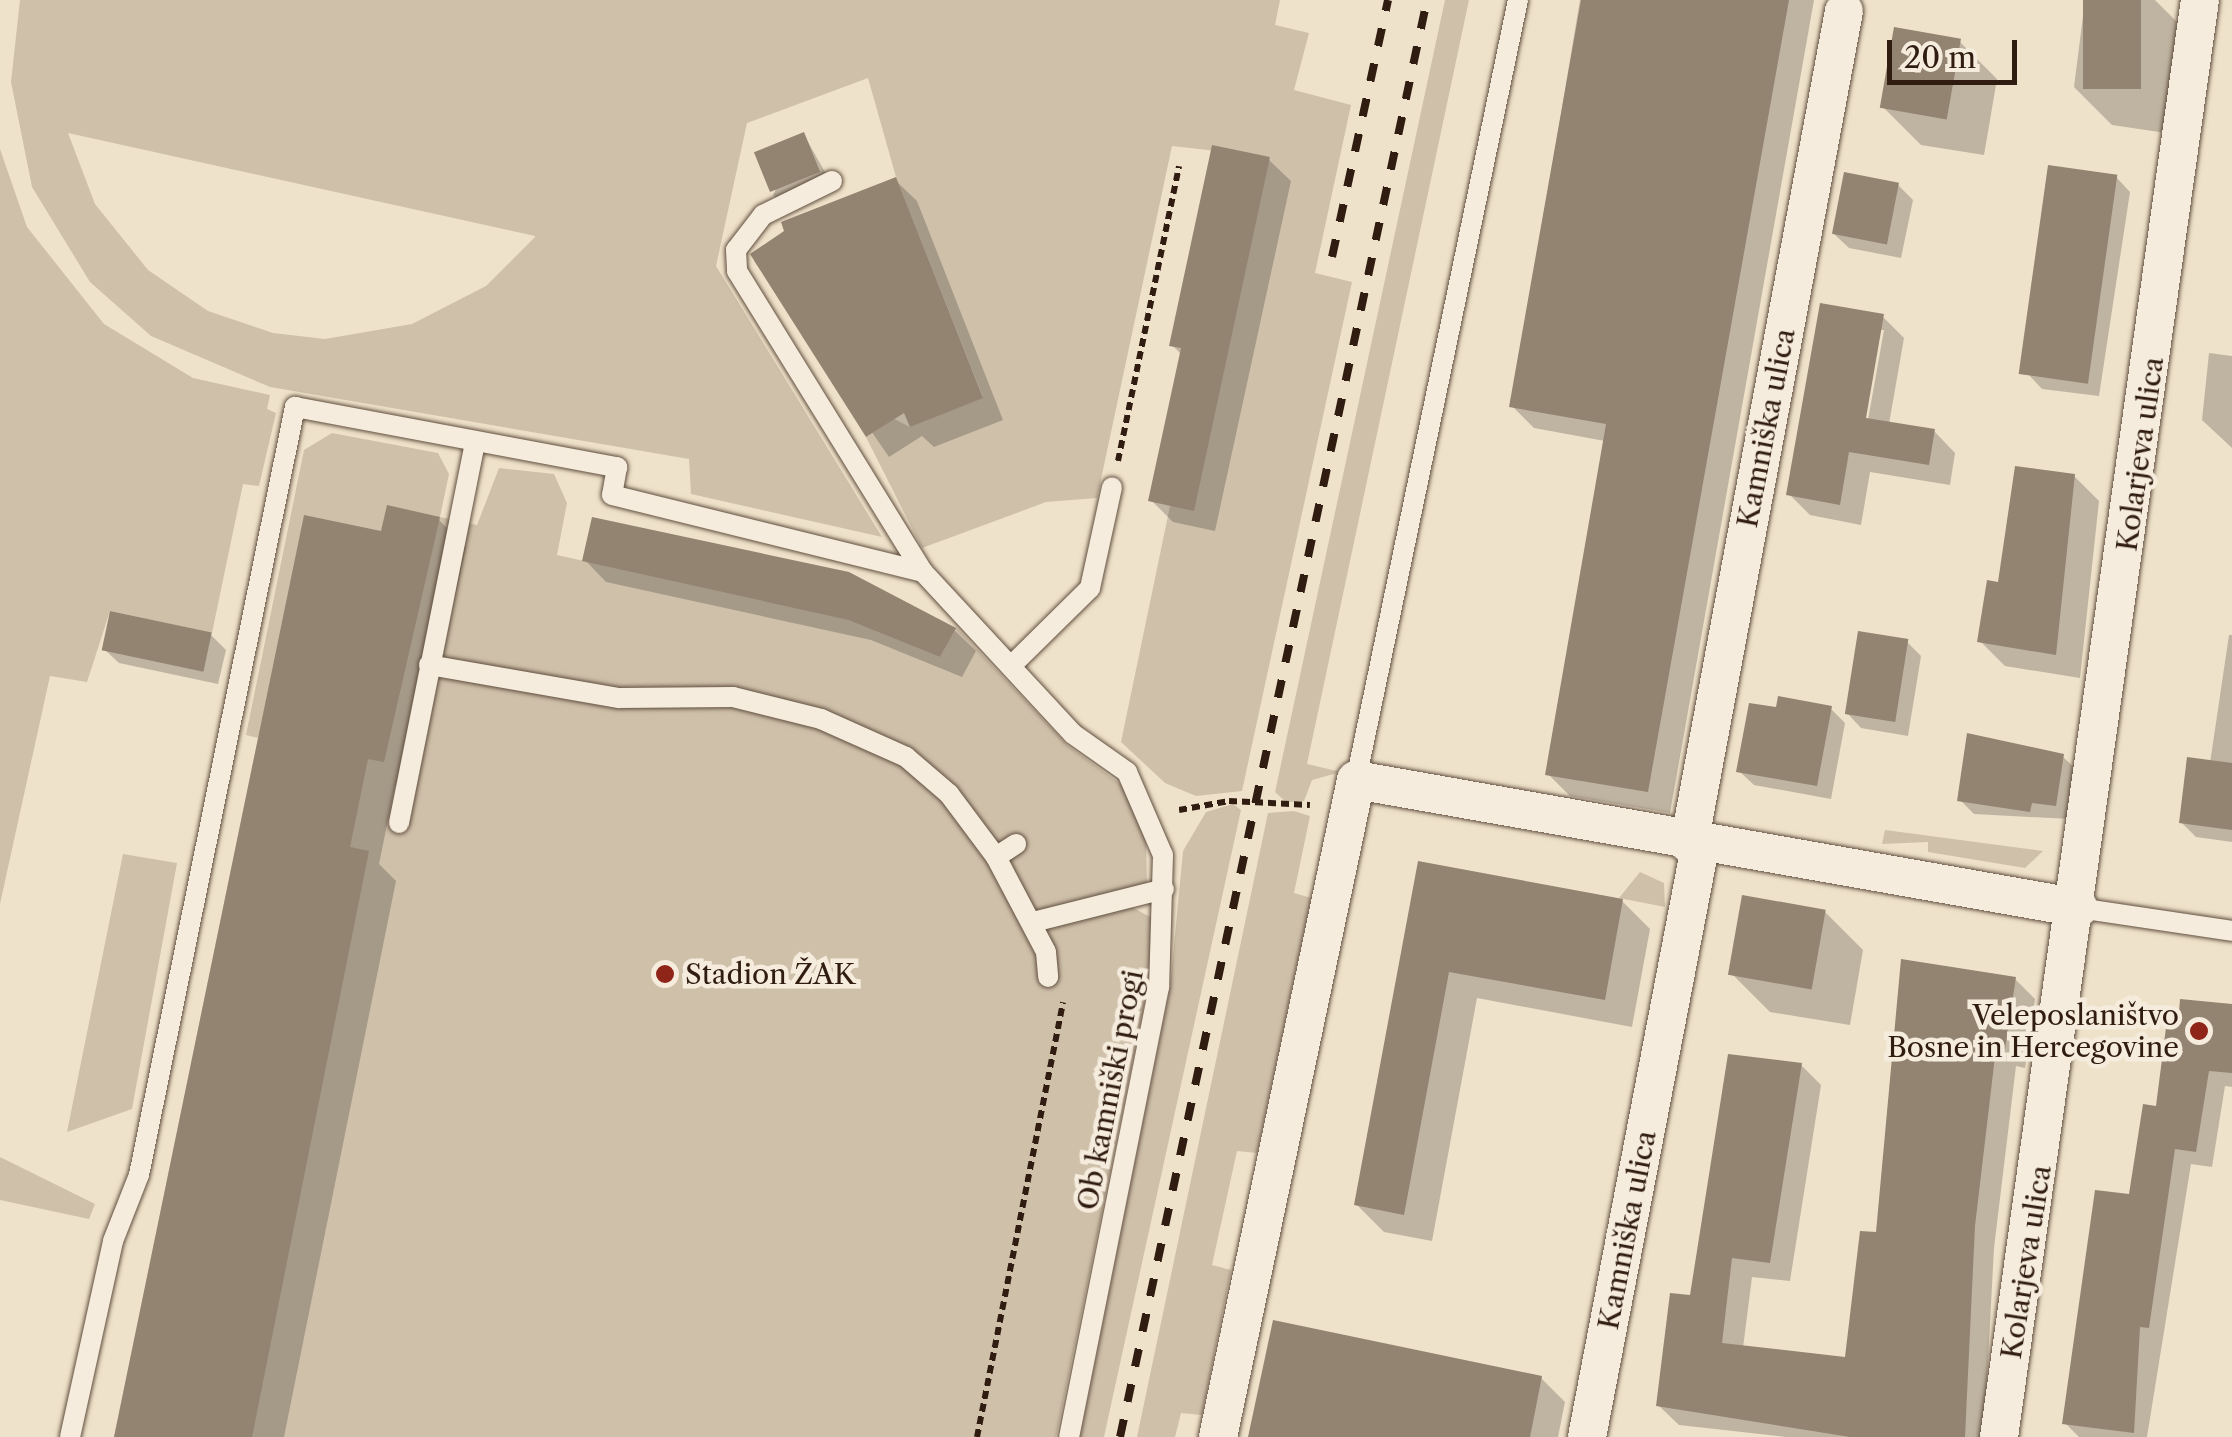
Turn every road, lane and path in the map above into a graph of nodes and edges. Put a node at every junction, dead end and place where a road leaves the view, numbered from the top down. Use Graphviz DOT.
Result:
graph roads {
  1 [pos="1518,0"];
  2 [pos="2200,0"];
  3 [pos="1844,11"];
  4 [pos="1179,166"];
  5 [pos="832,180"];
  6 [pos="474,441"];
  7 [pos="1112,487"];
  8 [pos="923,572"];
  9 [pos="430,665"];
  10 [pos="1010,666"];
  11 [pos="1353,793"];
  12 [pos="1153,815"];
  13 [pos="399,822"];
  14 [pos="1016,844"];
  15 [pos="1694,846"];
  16 [pos="996,857"];
  17 [pos="1164,889"];
  18 [pos="2079,908"];
  19 [pos="1033,922"];
  20 [pos="2232,931"];
  21 [pos="1048,977"];
  22 [pos="70,1437"];
  23 [pos="977,1437"];
  24 [pos="1068,1437"];
  25 [pos="1218,1437"];
  26 [pos="1587,1437"];
  27 [pos="1999,1437"];
  1 -- 11 [label="lane"];
  2 -- 18 [label="street, Kolarjeva ulica"];
  3 -- 15 [label="street, Kamniška ulica"];
  4 -- 7 [label="path"];
  5 -- 8 [label="lane, Ob kamniški progi"];
  6 -- 8 [label="lane"];
  6 -- 9 [label="lane"];
  6 -- 22 [label="lane"];
  7 -- 10 [label="lane"];
  8 -- 10 [label="lane, Ob kamniški progi"];
  9 -- 13 [label="lane"];
  9 -- 16 [label="lane"];
  10 -- 12 [label="lane, Ob kamniški progi"];
  11 -- 12 [label="path"];
  11 -- 15 [label="street"];
  11 -- 25 [label="street"];
  12 -- 17 [label="lane, Ob kamniški progi"];
  14 -- 16 [label="lane"];
  15 -- 18 [label="street"];
  15 -- 26 [label="street, Kamniška ulica"];
  16 -- 19 [label="lane"];
  17 -- 19 [label="lane"];
  17 -- 24 [label="lane, Ob kamniški progi"];
  18 -- 20 [label="lane"];
  18 -- 27 [label="street, Kolarjeva ulica"];
  19 -- 21 [label="lane"];
  21 -- 23 [label="path"];
}
